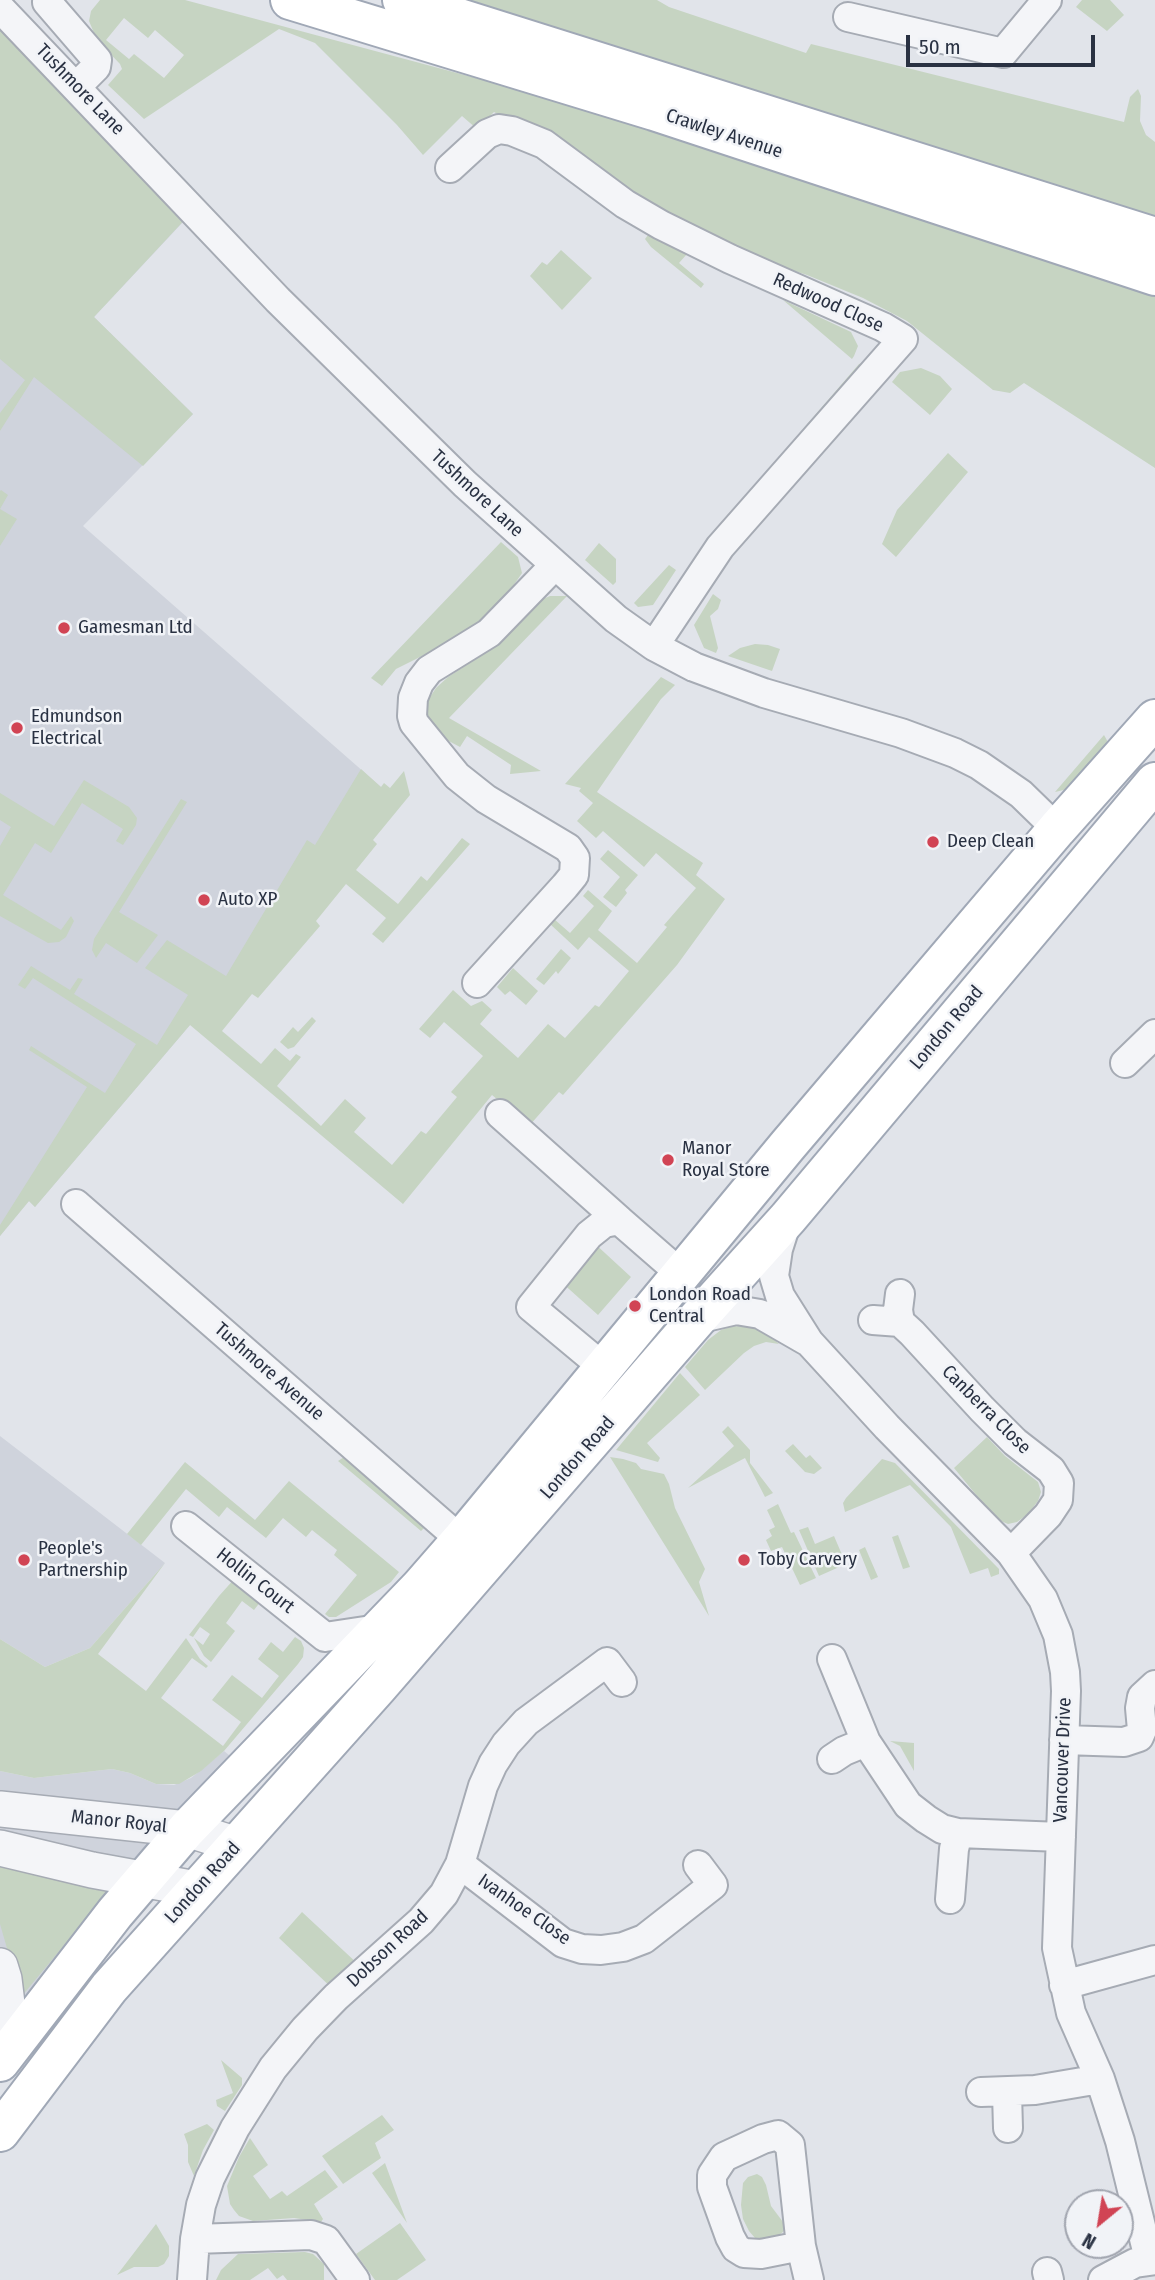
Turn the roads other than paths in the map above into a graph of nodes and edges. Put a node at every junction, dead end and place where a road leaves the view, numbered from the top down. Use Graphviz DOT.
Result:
graph roads {
  1 [pos="8,0"];
  2 [pos="290,0"];
  3 [pos="402,0"];
  4 [pos="1047,0"];
  5 [pos="47,2"];
  6 [pos="0,8"];
  7 [pos="848,17"];
  8 [pos="76,87"];
  9 [pos="450,168"];
  10 [pos="1155,237"];
  11 [pos="1155,276"];
  12 [pos="554,566"];
  13 [pos="654,646"];
  14 [pos="1155,719"];
  15 [pos="1155,782"];
  16 [pos="1057,829"];
  17 [pos="477,983"];
  18 [pos="1155,1034"];
  19 [pos="1125,1063"];
  20 [pos="500,1114"];
  21 [pos="76,1205"];
  22 [pos="788,1217"];
  23 [pos="619,1220"];
  24 [pos="681,1274"];
  25 [pos="900,1294"];
  26 [pos="697,1319"];
  27 [pos="809,1342"];
  28 [pos="603,1367"];
  29 [pos="186,1526"];
  30 [pos="461,1541"];
  31 [pos="1011,1553"];
  32 [pos="378,1629"];
  33 [pos="325,1637"];
  34 [pos="832,1659"];
  35 [pos="622,1682"];
  36 [pos="324,1685"];
  37 [pos="1155,1685"];
  38 [pos="1064,1740"];
  39 [pos="866,1742"];
  40 [pos="1147,1745"];
  41 [pos="832,1759"];
  42 [pos="0,1809"];
  43 [pos="187,1829"];
  44 [pos="958,1833"];
  45 [pos="1060,1837"];
  46 [pos="237,1845"];
  47 [pos="0,1848"];
  48 [pos="460,1864"];
  49 [pos="145,1880"];
  50 [pos="713,1884"];
  51 [pos="196,1889"];
  52 [pos="950,1899"];
  53 [pos="1155,1960"];
  54 [pos="0,1966"];
  55 [pos="1064,1985"];
  56 [pos="6,2053"];
  57 [pos="1100,2079"];
  58 [pos="1008,2127"];
  59 [pos="0,2133"];
  60 [pos="195,2239"];
  61 [pos="801,2246"];
  62 [pos="1152,2259"];
  63 [pos="192,2280"];
  64 [pos="355,2280"];
  65 [pos="809,2280"];
  66 [pos="1103,2280"];
  1 -- 6 [label="street"];
  2 -- 11 [label="main road, Crawley Avenue"];
  3 -- 10 [label="main road, Crawley Avenue"];
  4 -- 7 [label="street"];
  5 -- 8 [label="street"];
  6 -- 8 [label="street, Tushmore Lane"];
  8 -- 12 [label="street, Tushmore Lane"];
  9 -- 13 [label="street, Redwood Close"];
  12 -- 13 [label="street, Tushmore Lane"];
  12 -- 17 [label="street"];
  13 -- 16 [label="street, Tushmore Lane"];
  14 -- 16 [label="main road, London Road"];
  15 -- 22 [label="main road, London Road"];
  16 -- 24 [label="main road, London Road"];
  18 -- 19 [label="street"];
  20 -- 23 [label="street"];
  21 -- 30 [label="street, Tushmore Avenue"];
  22 -- 26 [label="main road, London Road"];
  22 -- 27 [label="street, Vancouver Drive"];
  23 -- 24 [label="street"];
  23 -- 28 [label="street"];
  24 -- 28 [label="main road, London Road"];
  25 -- 31 [label="street, Canberra Close"];
  26 -- 27 [label="street, Vancouver Drive"];
  26 -- 46 [label="main road, London Road"];
  27 -- 31 [label="street, Vancouver Drive"];
  28 -- 30 [label="main road, London Road"];
  29 -- 33 [label="street, Hollin Court"];
  30 -- 32 [label="main road, London Road"];
  31 -- 38 [label="street, Vancouver Drive"];
  32 -- 33 [label="street"];
  32 -- 36 [label="main road, London Road"];
  33 -- 36 [label="street"];
  34 -- 39 [label="street"];
  35 -- 48 [label="street, Dobson Road"];
  36 -- 43 [label="main road, London Road"];
  37 -- 40 [label="street"];
  38 -- 40 [label="street"];
  38 -- 45 [label="street, Vancouver Drive"];
  39 -- 41 [label="street"];
  39 -- 44 [label="street"];
  42 -- 43 [label="street, Manor Royal"];
  43 -- 46 [label="street, Manor Royal"];
  43 -- 49 [label="main road, London Road"];
  44 -- 45 [label="street"];
  44 -- 52 [label="street"];
  45 -- 55 [label="street, Vancouver Drive"];
  46 -- 51 [label="main road, London Road"];
  47 -- 49 [label="street"];
  48 -- 50 [label="street, Ivanhoe Close"];
  48 -- 60 [label="street, Dobson Road"];
  49 -- 51 [label="street"];
  49 -- 56 [label="main road, London Road"];
  51 -- 59 [label="main road, London Road"];
  53 -- 55 [label="street"];
  54 -- 56 [label="street"];
  55 -- 57 [label="street, Vancouver Drive"];
  57 -- 58 [label="street"];
  57 -- 62 [label="street, Vancouver Drive"];
  60 -- 63 [label="street, Dobson Road"];
  60 -- 64 [label="street"];
  61 -- 65 [label="street"];
  62 -- 66 [label="street, Vancouver Drive"];
}
